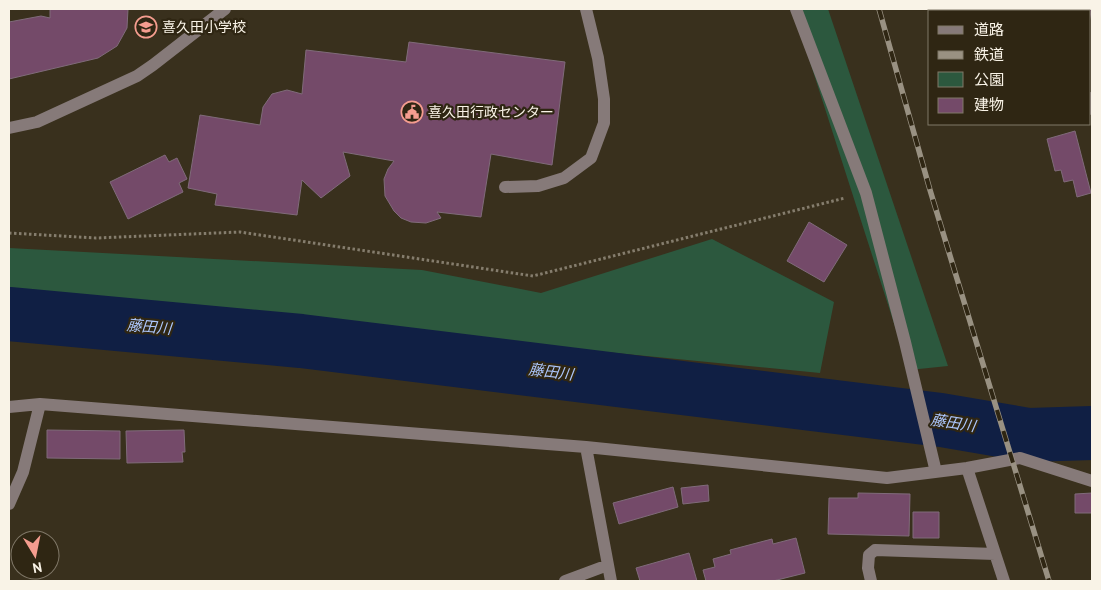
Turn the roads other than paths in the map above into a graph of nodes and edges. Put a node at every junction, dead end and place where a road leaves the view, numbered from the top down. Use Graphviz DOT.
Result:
graph roads {
  1 [pos="225,9"];
  2 [pos="586,9"];
  3 [pos="796,9"];
  4 [pos="9,128"];
  5 [pos="505,187"];
  6 [pos="40,404"];
  7 [pos="9,407"];
  8 [pos="586,447"];
  9 [pos="967,468"];
  10 [pos="936,472"];
  11 [pos="1092,481"];
  12 [pos="9,504"];
  13 [pos="995,554"];
  14 [pos="608,566"];
  15 [pos="565,581"];
  16 [pos="611,581"];
  17 [pos="871,581"];
  18 [pos="1004,581"];
  1 -- 4 [label="street"];
  2 -- 5 [label="street"];
  3 -- 10 [label="street"];
  6 -- 7 [label="street"];
  6 -- 8 [label="street"];
  6 -- 12 [label="street"];
  8 -- 10 [label="street"];
  8 -- 14 [label="street"];
  9 -- 10 [label="street"];
  9 -- 11 [label="street"];
  9 -- 13 [label="street"];
  13 -- 17 [label="street"];
  13 -- 18 [label="street"];
  14 -- 15 [label="street"];
  14 -- 16 [label="street"];
}
